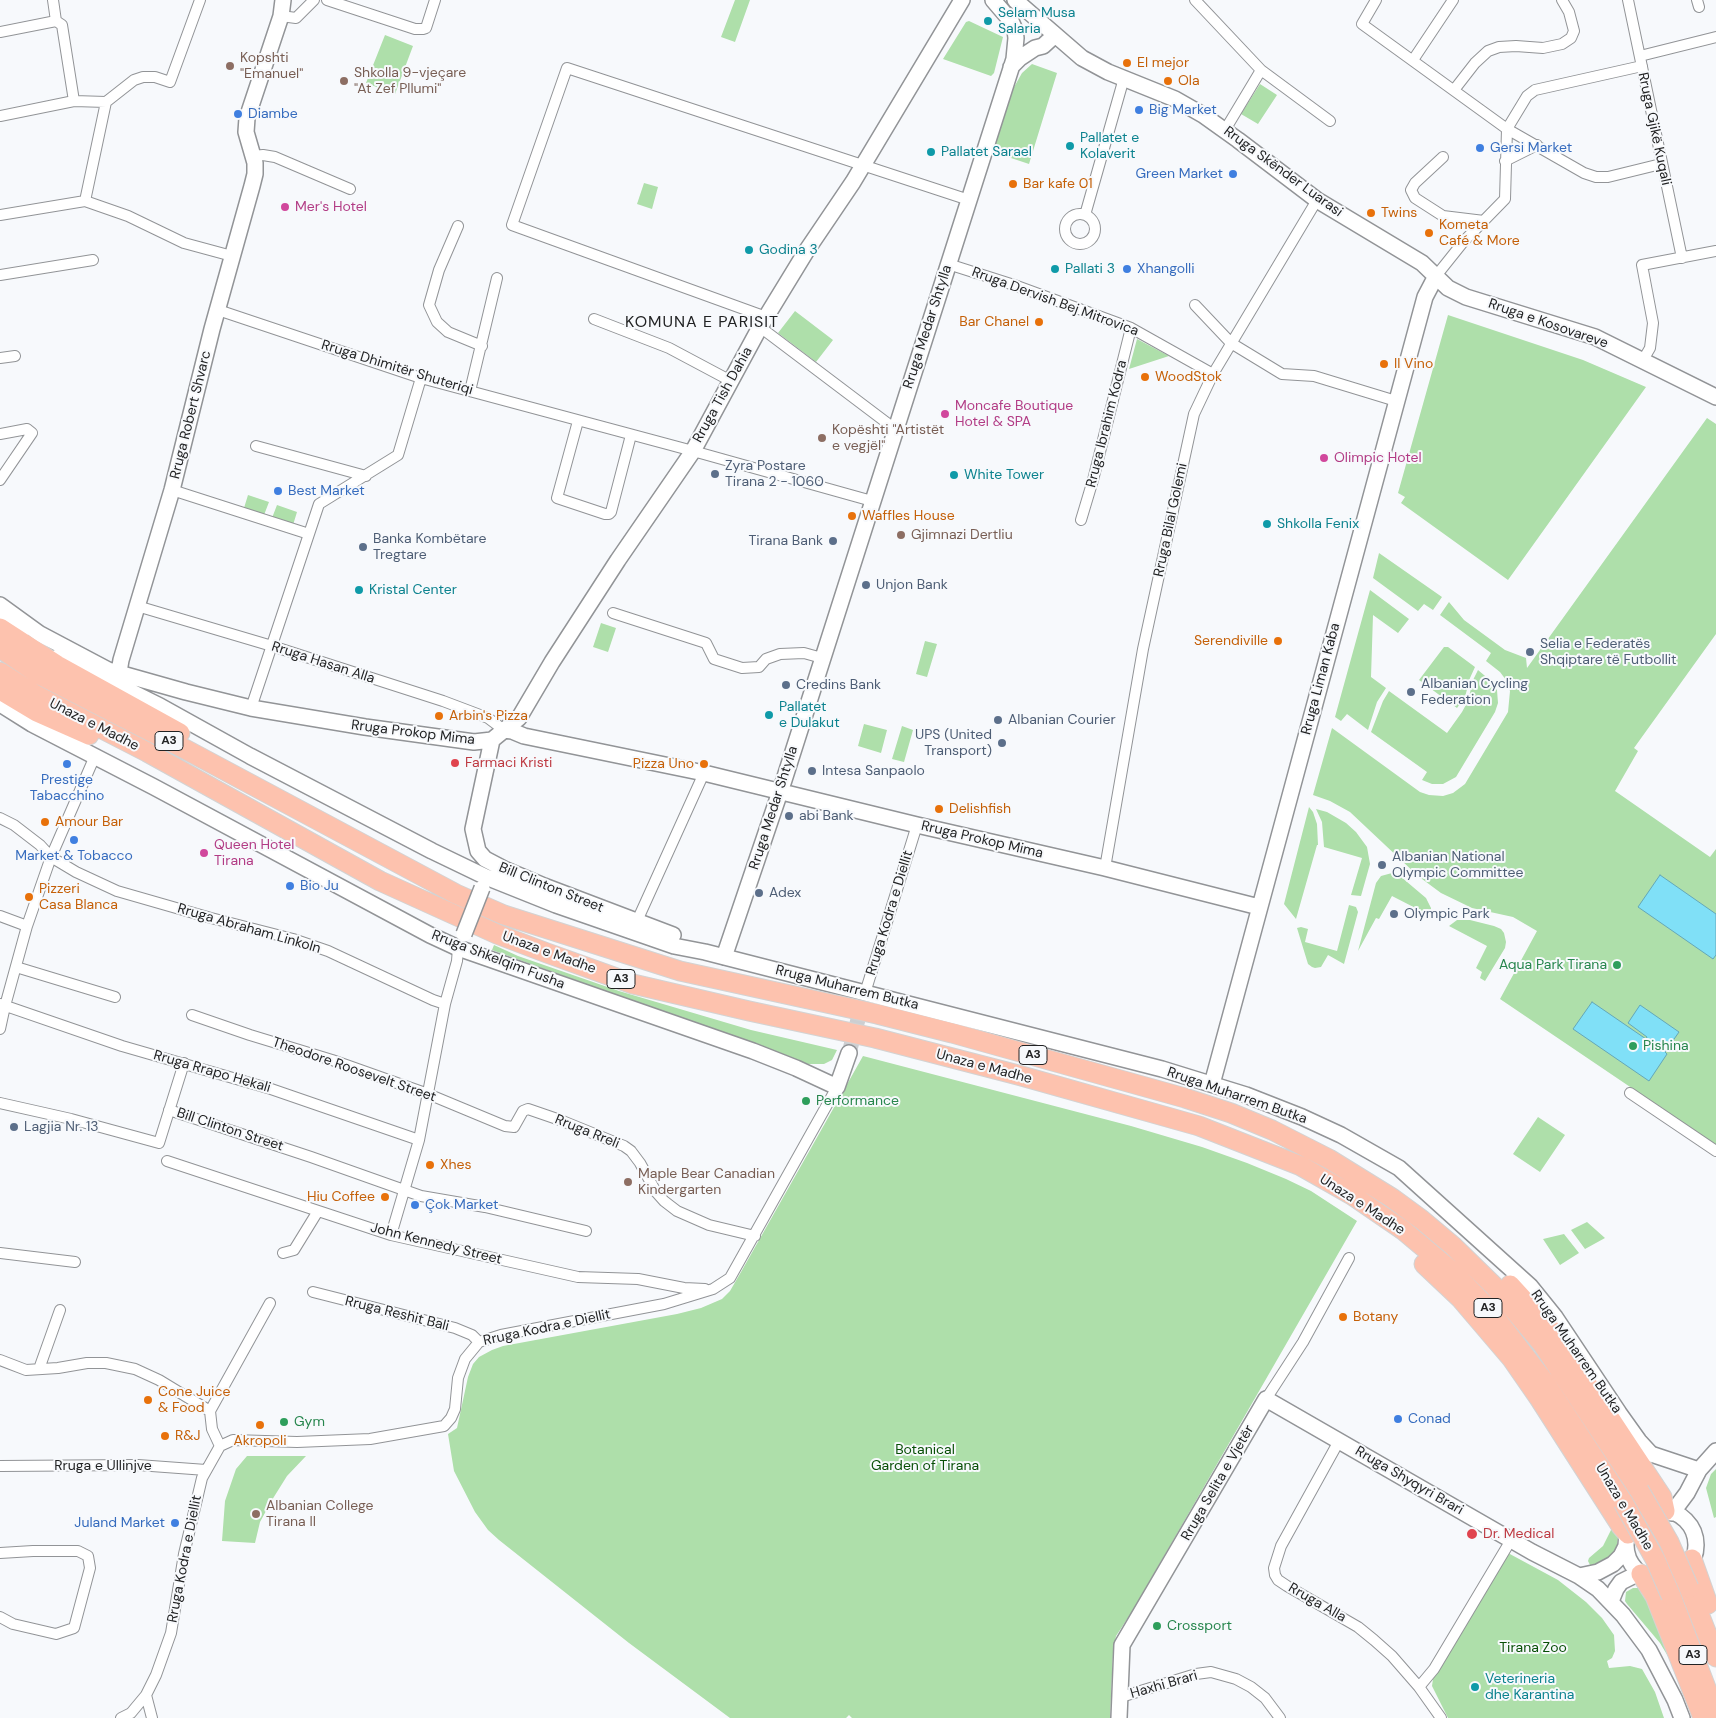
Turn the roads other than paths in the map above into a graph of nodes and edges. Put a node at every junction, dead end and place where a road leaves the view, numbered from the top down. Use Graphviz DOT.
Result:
graph roads {
  1 [pos="53,0"];
  2 [pos="200,0"];
  3 [pos="282,0"];
  4 [pos="314,0"];
  5 [pos="327,0"];
  6 [pos="435,0"];
  7 [pos="962,0"];
  8 [pos="993,0"];
  9 [pos="1015,0"];
  10 [pos="1197,0"];
  11 [pos="1376,0"];
  12 [pos="1453,0"];
  13 [pos="1562,0"];
  14 [pos="1628,0"];
  15 [pos="282,16"];
  16 [pos="56,21"];
  17 [pos="0,32"];
  18 [pos="1055,35"];
  19 [pos="1716,37"];
  20 [pos="1413,60"];
  21 [pos="1641,61"];
  22 [pos="1011,66"];
  23 [pos="1261,70"];
  24 [pos="1124,78"];
  25 [pos="1454,90"];
  26 [pos="74,101"];
  27 [pos="106,102"];
  28 [pos="0,116"];
  29 [pos="1330,121"];
  30 [pos="1507,128"];
  31 [pos="1224,130"];
  32 [pos="1537,145"];
  33 [pos="254,156"];
  34 [pos="1443,157"];
  35 [pos="1506,161"];
  36 [pos="1661,164"];
  37 [pos="863,166"];
  38 [pos="350,190"];
  39 [pos="969,200"];
  40 [pos="1317,200"];
  41 [pos="86,201"];
  42 [pos="0,215"];
  43 [pos="1085,215"];
  44 [pos="1484,221"];
  45 [pos="458,226"];
  46 [pos="1716,251"];
  47 [pos="232,256"];
  48 [pos="1682,258"];
  49 [pos="93,260"];
  50 [pos="948,264"];
  51 [pos="0,275"];
  52 [pos="1436,276"];
  53 [pos="497,278"];
  54 [pos="1195,306"];
  55 [pos="218,310"];
  56 [pos="594,319"];
  57 [pos="763,322"];
  58 [pos="1131,328"];
  59 [pos="1231,343"];
  60 [pos="482,346"];
  61 [pos="15,356"];
  62 [pos="0,358"];
  63 [pos="1643,360"];
  64 [pos="1212,374"];
  65 [pos="420,378"];
  66 [pos="731,382"];
  67 [pos="470,392"];
  68 [pos="1716,397"];
  69 [pos="1396,401"];
  70 [pos="578,421"];
  71 [pos="895,429"];
  72 [pos="0,434"];
  73 [pos="630,435"];
  74 [pos="256,446"];
  75 [pos="693,451"];
  76 [pos="366,476"];
  77 [pos="0,480"];
  78 [pos="172,490"];
  79 [pos="872,501"];
  80 [pos="1081,520"];
  81 [pos="308,534"];
  82 [pos="0,605"];
  83 [pos="137,606"];
  84 [pos="613,614"];
  85 [pos="0,616"];
  86 [pos="0,628"];
  87 [pos="272,646"];
  88 [pos="0,648"];
  89 [pos="822,658"];
  90 [pos="67,660"];
  91 [pos="114,671"];
  92 [pos="0,672"];
  93 [pos="0,690"];
  94 [pos="136,695"];
  95 [pos="0,704"];
  96 [pos="251,708"];
  97 [pos="504,730"];
  98 [pos="492,740"];
  99 [pos="95,756"];
  100 [pos="704,773"];
  101 [pos="780,791"];
  102 [pos="249,808"];
  103 [pos="0,818"];
  104 [pos="916,825"];
  105 [pos="340,830"];
  106 [pos="51,857"];
  107 [pos="1105,868"];
  108 [pos="484,883"];
  109 [pos="1259,907"];
  110 [pos="0,916"];
  111 [pos="637,921"];
  112 [pos="27,926"];
  113 [pos="461,941"];
  114 [pos="705,952"];
  115 [pos="724,957"];
  116 [pos="16,967"];
  117 [pos="114,997"];
  118 [pos="864,997"];
  119 [pos="445,1004"];
  120 [pos="2,1005"];
  121 [pos="192,1015"];
  122 [pos="0,1029"];
  123 [pos="849,1053"];
  124 [pos="184,1063"];
  125 [pos="1212,1084"];
  126 [pos="837,1087"];
  127 [pos="1630,1093"];
  128 [pos="428,1094"];
  129 [pos="0,1103"];
  130 [pos="169,1110"];
  131 [pos="514,1127"];
  132 [pos="419,1140"];
  133 [pos="1716,1151"];
  134 [pos="1329,1159"];
  135 [pos="167,1161"];
  136 [pos="1316,1174"];
  137 [pos="405,1190"];
  138 [pos="318,1211"];
  139 [pos="586,1231"];
  140 [pos="391,1235"];
  141 [pos="755,1236"];
  142 [pos="0,1253"];
  143 [pos="283,1253"];
  144 [pos="1349,1258"];
  145 [pos="75,1262"];
  146 [pos="714,1289"];
  147 [pos="312,1292"];
  148 [pos="270,1304"];
  149 [pos="60,1310"];
  150 [pos="479,1342"];
  151 [pos="0,1360"];
  152 [pos="39,1369"];
  153 [pos="1266,1400"];
  154 [pos="210,1411"];
  155 [pos="1339,1441"];
  156 [pos="220,1446"];
  157 [pos="1716,1451"];
  158 [pos="0,1466"];
  159 [pos="206,1470"];
  160 [pos="1698,1470"];
  161 [pos="1673,1514"];
  162 [pos="1511,1540"];
  163 [pos="1627,1540"];
  164 [pos="0,1554"];
  165 [pos="1692,1559"];
  166 [pos="1608,1568"];
  167 [pos="1640,1573"];
  168 [pos="1579,1576"];
  169 [pos="1603,1595"];
  170 [pos="0,1617"];
  171 [pos="1716,1624"];
  172 [pos="1716,1658"];
  173 [pos="1419,1687"];
  174 [pos="146,1695"];
  175 [pos="1121,1697"];
  176 [pos="1716,1714"];
  177 [pos="122,1718"];
  178 [pos="152,1718"];
  179 [pos="1119,1718"];
  180 [pos="1280,1718"];
  181 [pos="1440,1718"];
  182 [pos="1682,1718"];
  183 [pos="1703,1718"];
  1 -- 16 [label="street"];
  2 -- 27 [label="street"];
  3 -- 15 [label="street, Rruga Robert Shvarc"];
  4 -- 15 [label="street"];
  5 -- 6 [label="street"];
  7 -- 37 [label="street, Rruga Tish Dahia"];
  8 -- 22 [label="street, Rruga Medar Shtylla"];
  9 -- 18 [label="street, Rruga Skënder Luarasi"];
  10 -- 23 [label="street"];
  11 -- 20 [label="street"];
  12 -- 20 [label="street"];
  13 -- 25 [label="street"];
  14 -- 21 [label="street, Rruga Gjikë Kuqali"];
  15 -- 33 [label="street, Rruga Robert Shvarc"];
  16 -- 17 [label="street"];
  16 -- 26 [label="street"];
  18 -- 22 [label="street"];
  18 -- 24 [label="street, Rruga Skënder Luarasi"];
  19 -- 21 [label="street"];
  20 -- 25 [label="street"];
  21 -- 30 [label="street"];
  21 -- 36 [label="street, Rruga Gjikë Kuqali"];
  22 -- 39 [label="street, Rruga Medar Shtylla"];
  23 -- 29 [label="street"];
  23 -- 31 [label="street"];
  24 -- 31 [label="street, Rruga Skënder Luarasi"];
  24 -- 43 [label="street"];
  25 -- 30 [label="street"];
  26 -- 27 [label="street"];
  26 -- 28 [label="street"];
  27 -- 41 [label="street"];
  30 -- 32 [label="street"];
  30 -- 35 [label="street"];
  31 -- 40 [label="street, Rruga Skënder Luarasi"];
  32 -- 35 [label="street"];
  32 -- 36 [label="street"];
  33 -- 38 [label="street"];
  33 -- 47 [label="street, Rruga Robert Shvarc"];
  34 -- 44 [label="street"];
  35 -- 44 [label="street"];
  36 -- 48 [label="street, Rruga Gjikë Kuqali"];
  37 -- 39 [label="street"];
  37 -- 57 [label="street, Rruga Tish Dahia"];
  37 -- 57 [label="street"];
  39 -- 50 [label="street, Rruga Medar Shtylla"];
  40 -- 52 [label="street, Rruga Skënder Luarasi"];
  40 -- 59 [label="street, Rruga Bilal Golemi"];
  41 -- 42 [label="street"];
  41 -- 47 [label="street"];
  44 -- 52 [label="street"];
  45 -- 60 [label="street"];
  46 -- 48 [label="street"];
  47 -- 55 [label="street, Rruga Robert Shvarc"];
  48 -- 63 [label="street"];
  49 -- 51 [label="street"];
  50 -- 58 [label="street, Rruga Dervish Bej Mitrovica"];
  50 -- 71 [label="street, Rruga Medar Shtylla"];
  52 -- 63 [label="street, Rruga e Kosovareve"];
  52 -- 69 [label="street, Rruga Liman Kaba"];
  53 -- 60 [label="street"];
  54 -- 59 [label="street"];
  55 -- 65 [label="street, Rruga Dhimitër Shuteriqi"];
  55 -- 78 [label="street, Rruga Robert Shvarc"];
  56 -- 66 [label="street"];
  57 -- 66 [label="street, Rruga Tish Dahia"];
  57 -- 71 [label="street"];
  58 -- 64 [label="street, Rruga Dervish Bej Mitrovica"];
  58 -- 80 [label="street, Rruga Ibrahim Kodra"];
  59 -- 64 [label="street, Rruga Bilal Golemi"];
  59 -- 69 [label="street"];
  60 -- 67 [label="street"];
  61 -- 62 [label="street"];
  63 -- 68 [label="street, Rruga e Kosovareve"];
  64 -- 107 [label="street, Rruga Bilal Golemi"];
  65 -- 67 [label="street, Rruga Dhimitër Shuteriqi"];
  65 -- 76 [label="street"];
  66 -- 75 [label="street, Rruga Tish Dahia"];
  67 -- 70 [label="street, Rruga Dhimitër Shuteriqi"];
  69 -- 109 [label="street, Rruga Liman Kaba"];
  70 -- 73 [label="street, Rruga Dhimitër Shuteriqi"];
  70 -- 73 [label="street"];
  71 -- 79 [label="street, Rruga Medar Shtylla"];
  72 -- 77 [label="street"];
  73 -- 75 [label="street, Rruga Dhimitër Shuteriqi"];
  74 -- 76 [label="street"];
  75 -- 79 [label="street, Rruga Dhimitër Shuteriqi"];
  75 -- 97 [label="street, Rruga Tish Dahia"];
  76 -- 81 [label="street"];
  78 -- 81 [label="street"];
  78 -- 83 [label="street, Rruga Robert Shvarc"];
  79 -- 89 [label="street, Rruga Medar Shtylla"];
  81 -- 87 [label="street"];
  82 -- 91 [label="street"];
  83 -- 87 [label="street, Rruga Hasan Alla"];
  83 -- 91 [label="street, Rruga Robert Shvarc"];
  84 -- 89 [label="street"];
  85 -- 90 [label="street"];
  86 -- 105 [label="highway"];
  87 -- 96 [label="street"];
  87 -- 97 [label="street, Rruga Hasan Alla"];
  88 -- 105 [label="highway, Unaza e Madhe / A3"];
  89 -- 101 [label="street, Rruga Medar Shtylla"];
  90 -- 91 [label="street"];
  90 -- 94 [label="street"];
  91 -- 94 [label="street"];
  91 -- 96 [label="street, Rruga Prokop Mima"];
  92 -- 102 [label="highway, Unaza e Madhe / A3"];
  93 -- 102 [label="highway"];
  94 -- 108 [label="street"];
  95 -- 99 [label="street, Rruga Shkelqim Fusha"];
  96 -- 98 [label="street, Rruga Prokop Mima"];
  97 -- 98 [label="street, Rruga Prokop Mima"];
  97 -- 100 [label="street, Rruga Prokop Mima"];
  98 -- 111 [label="street, Bill Clinton Street"];
  99 -- 106 [label="street"];
  99 -- 113 [label="street, Rruga Shkelqim Fusha"];
  100 -- 101 [label="street, Rruga Prokop Mima"];
  100 -- 111 [label="street"];
  101 -- 104 [label="street, Rruga Prokop Mima"];
  101 -- 115 [label="street, Rruga Medar Shtylla"];
  102 -- 136 [label="highway, Unaza e Madhe / A3"];
  103 -- 106 [label="street, Rruga Abraham Linkoln"];
  104 -- 107 [label="street, Rruga Prokop Mima"];
  104 -- 118 [label="street, Rruga Kodra e Diellit"];
  105 -- 134 [label="highway, Unaza e Madhe / A3"];
  106 -- 112 [label="street"];
  106 -- 119 [label="street, Rruga Abraham Linkoln"];
  107 -- 109 [label="street, Rruga Prokop Mima"];
  108 -- 113 [label="street, Bill Clinton Street, bridge"];
  108 -- 114 [label="street"];
  109 -- 125 [label="street, Rruga Liman Kaba"];
  110 -- 112 [label="street"];
  111 -- 114 [label="street, Bill Clinton Street"];
  112 -- 116 [label="street"];
  113 -- 119 [label="street, Bill Clinton Street"];
  113 -- 126 [label="street, Rruga Shkelqim Fusha"];
  114 -- 115 [label="street, Rruga Muharrem Butka"];
  115 -- 118 [label="street, Rruga Muharrem Butka"];
  116 -- 117 [label="street"];
  116 -- 120 [label="street"];
  118 -- 125 [label="street, Rruga Muharrem Butka"];
  119 -- 128 [label="street, Bill Clinton Street"];
  120 -- 122 [label="street"];
  120 -- 124 [label="street, Rruga Rrapo Hekali"];
  121 -- 128 [label="street, Theodore Roosevelt Street"];
  123 -- 126 [label="street, Rruga Kodra e Diellit"];
  124 -- 130 [label="street"];
  124 -- 132 [label="street, Rruga Rrapo Hekali"];
  125 -- 160 [label="street, Rruga Muharrem Butka"];
  126 -- 141 [label="street, Rruga Kodra e Diellit"];
  127 -- 133 [label="street"];
  128 -- 131 [label="street, Theodore Roosevelt Street"];
  128 -- 132 [label="street, Bill Clinton Street"];
  129 -- 130 [label="street"];
  130 -- 137 [label="street, Bill Clinton Street"];
  131 -- 141 [label="street, Rruga Rreli"];
  132 -- 137 [label="street, Bill Clinton Street"];
  134 -- 161 [label="highway"];
  134 -- 172 [label="highway, Unaza e Madhe / A3, bridge"];
  135 -- 138 [label="street, John Kennedy Street"];
  136 -- 163 [label="highway"];
  136 -- 176 [label="highway, Unaza e Madhe / A3, bridge"];
  137 -- 139 [label="street, Bill Clinton Street"];
  137 -- 140 [label="street, Bill Clinton Street"];
  138 -- 140 [label="street, John Kennedy Street"];
  138 -- 143 [label="street"];
  140 -- 146 [label="street, John Kennedy Street"];
  141 -- 146 [label="street, Rruga Kodra e Diellit"];
  142 -- 145 [label="street"];
  144 -- 153 [label="street, Rruga Selita e Vjetër"];
  146 -- 150 [label="street, Rruga Kodra e Diellit"];
  147 -- 150 [label="street, Rruga Reshit Bali"];
  148 -- 154 [label="street"];
  149 -- 152 [label="street"];
  150 -- 156 [label="street, Rruga Kodra e Diellit"];
  151 -- 152 [label="street"];
  152 -- 154 [label="street"];
  153 -- 155 [label="street, Rruga Shyqyri Brari"];
  153 -- 175 [label="street, Rruga Selita e Vjetër"];
  154 -- 156 [label="street"];
  155 -- 162 [label="street, Rruga Shyqyri Brari"];
  155 -- 173 [label="street, Rruga Alla"];
  156 -- 159 [label="street, Rruga Kodra e Diellit"];
  157 -- 160 [label="street"];
  158 -- 159 [label="street, Rruga e Ullinjve"];
  159 -- 174 [label="street, Rruga Kodra e Diellit"];
  160 -- 161 [label="street"];
  161 -- 163 [label="street"];
  161 -- 165 [label="street"];
  162 -- 168 [label="street, Rruga Shyqyri Brari"];
  162 -- 173 [label="street"];
  163 -- 166 [label="street"];
  163 -- 167 [label="street"];
  164 -- 170 [label="street"];
  165 -- 167 [label="street"];
  165 -- 171 [label="highway"];
  166 -- 168 [label="street"];
  166 -- 169 [label="street"];
  167 -- 169 [label="street"];
  167 -- 183 [label="highway"];
  168 -- 169 [label="street, Rruga Shyqyri Brari"];
  169 -- 182 [label="street, Rruga Shyqyri Brari"];
  173 -- 181 [label="street, Rruga Alla"];
  174 -- 177 [label="street, Rruga Kodra e Diellit"];
  174 -- 178 [label="street"];
  175 -- 179 [label="street, Rruga Selita e Vjetër"];
  175 -- 180 [label="street, Haxhi Brari"];
}
